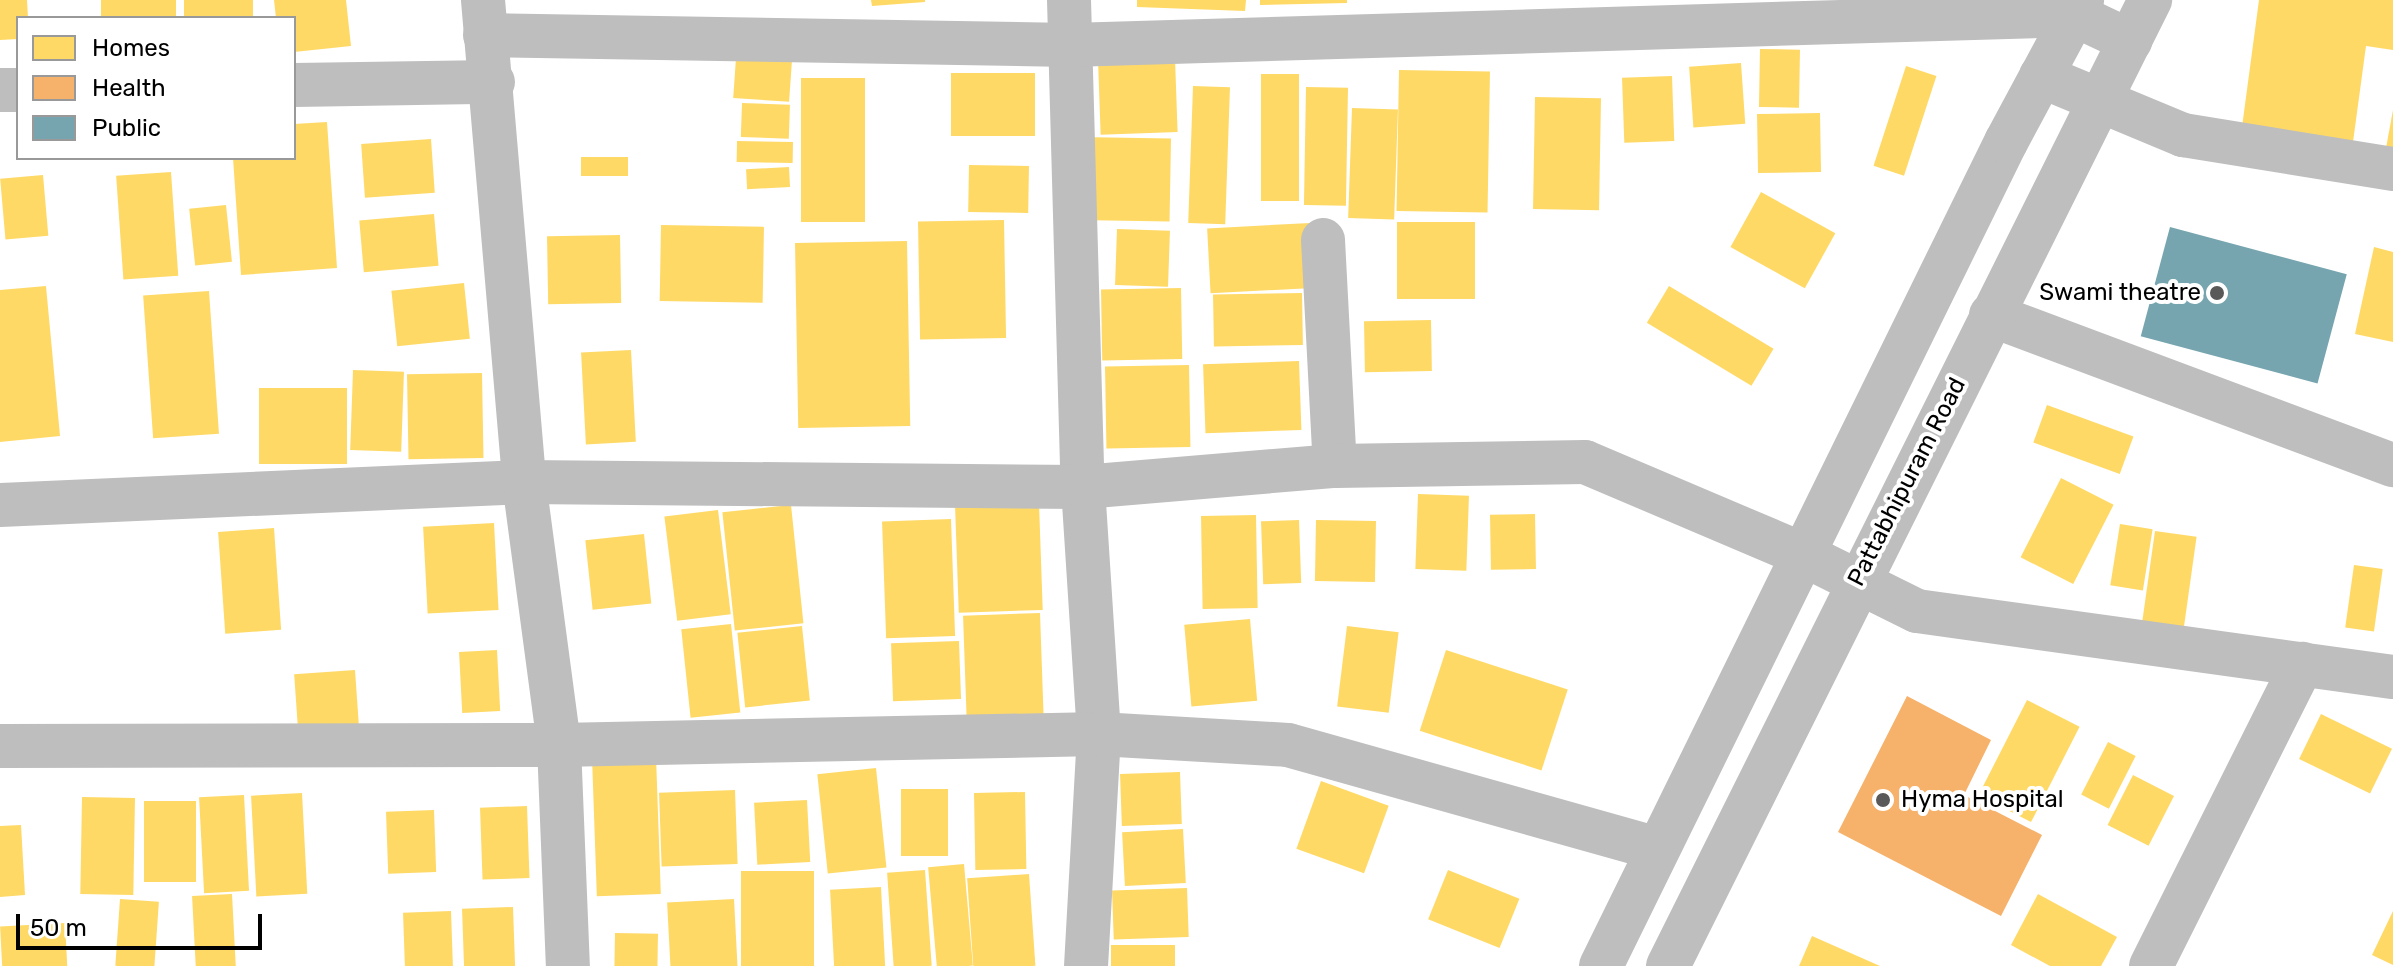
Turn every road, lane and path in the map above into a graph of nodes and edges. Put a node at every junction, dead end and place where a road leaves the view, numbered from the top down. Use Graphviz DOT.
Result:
graph roads {
  1 [pos="1069,0"];
  2 [pos="2150,0"];
  3 [pos="2079,8"];
  4 [pos="484,18"];
  5 [pos="755,19"];
  6 [pos="2130,41"];
  7 [pos="1070,45"];
  8 [pos="2041,76"];
  9 [pos="493,82"];
  10 [pos="296,85"];
  11 [pos="2097,103"];
  12 [pos="2393,169"];
  13 [pos="1323,240"];
  14 [pos="1991,315"];
  15 [pos="2393,465"];
  16 [pos="1335,466"];
  17 [pos="524,482"];
  18 [pos="1083,487"];
  19 [pos="0,505"];
  20 [pos="1804,555"];
  21 [pos="1856,581"];
  22 [pos="2302,664"];
  23 [pos="2393,677"];
  24 [pos="1099,734"];
  25 [pos="559,745"];
  26 [pos="0,746"];
  27 [pos="1657,849"];
  28 [pos="568,966"];
  29 [pos="1086,966"];
  30 [pos="1601,966"];
  31 [pos="1668,966"];
  32 [pos="2151,966"];
  1 -- 7 [label="street"];
  2 -- 6 [label="street, Pattabhipuram Road"];
  3 -- 6 [label="street"];
  3 -- 7 [label="street"];
  3 -- 8 [label="street"];
  4 -- 5 [label="street"];
  4 -- 9 [label="street"];
  5 -- 7 [label="street"];
  6 -- 11 [label="street, Pattabhipuram Road"];
  7 -- 18 [label="street"];
  8 -- 11 [label="street"];
  8 -- 20 [label="street"];
  9 -- 10 [label="street"];
  9 -- 17 [label="street"];
  11 -- 12 [label="street"];
  11 -- 14 [label="street, Pattabhipuram Road"];
  13 -- 16 [label="street"];
  14 -- 15 [label="street"];
  14 -- 21 [label="street, Pattabhipuram Road"];
  16 -- 18 [label="street"];
  16 -- 20 [label="street"];
  17 -- 18 [label="street"];
  17 -- 19 [label="street"];
  17 -- 25 [label="street"];
  18 -- 24 [label="street"];
  20 -- 21 [label="street"];
  20 -- 27 [label="street"];
  21 -- 22 [label="street"];
  21 -- 31 [label="street, Pattabhipuram Road"];
  22 -- 23 [label="street"];
  22 -- 32 [label="street"];
  24 -- 25 [label="street"];
  24 -- 27 [label="street"];
  24 -- 29 [label="street"];
  25 -- 26 [label="street"];
  25 -- 28 [label="street"];
  27 -- 30 [label="street"];
}
